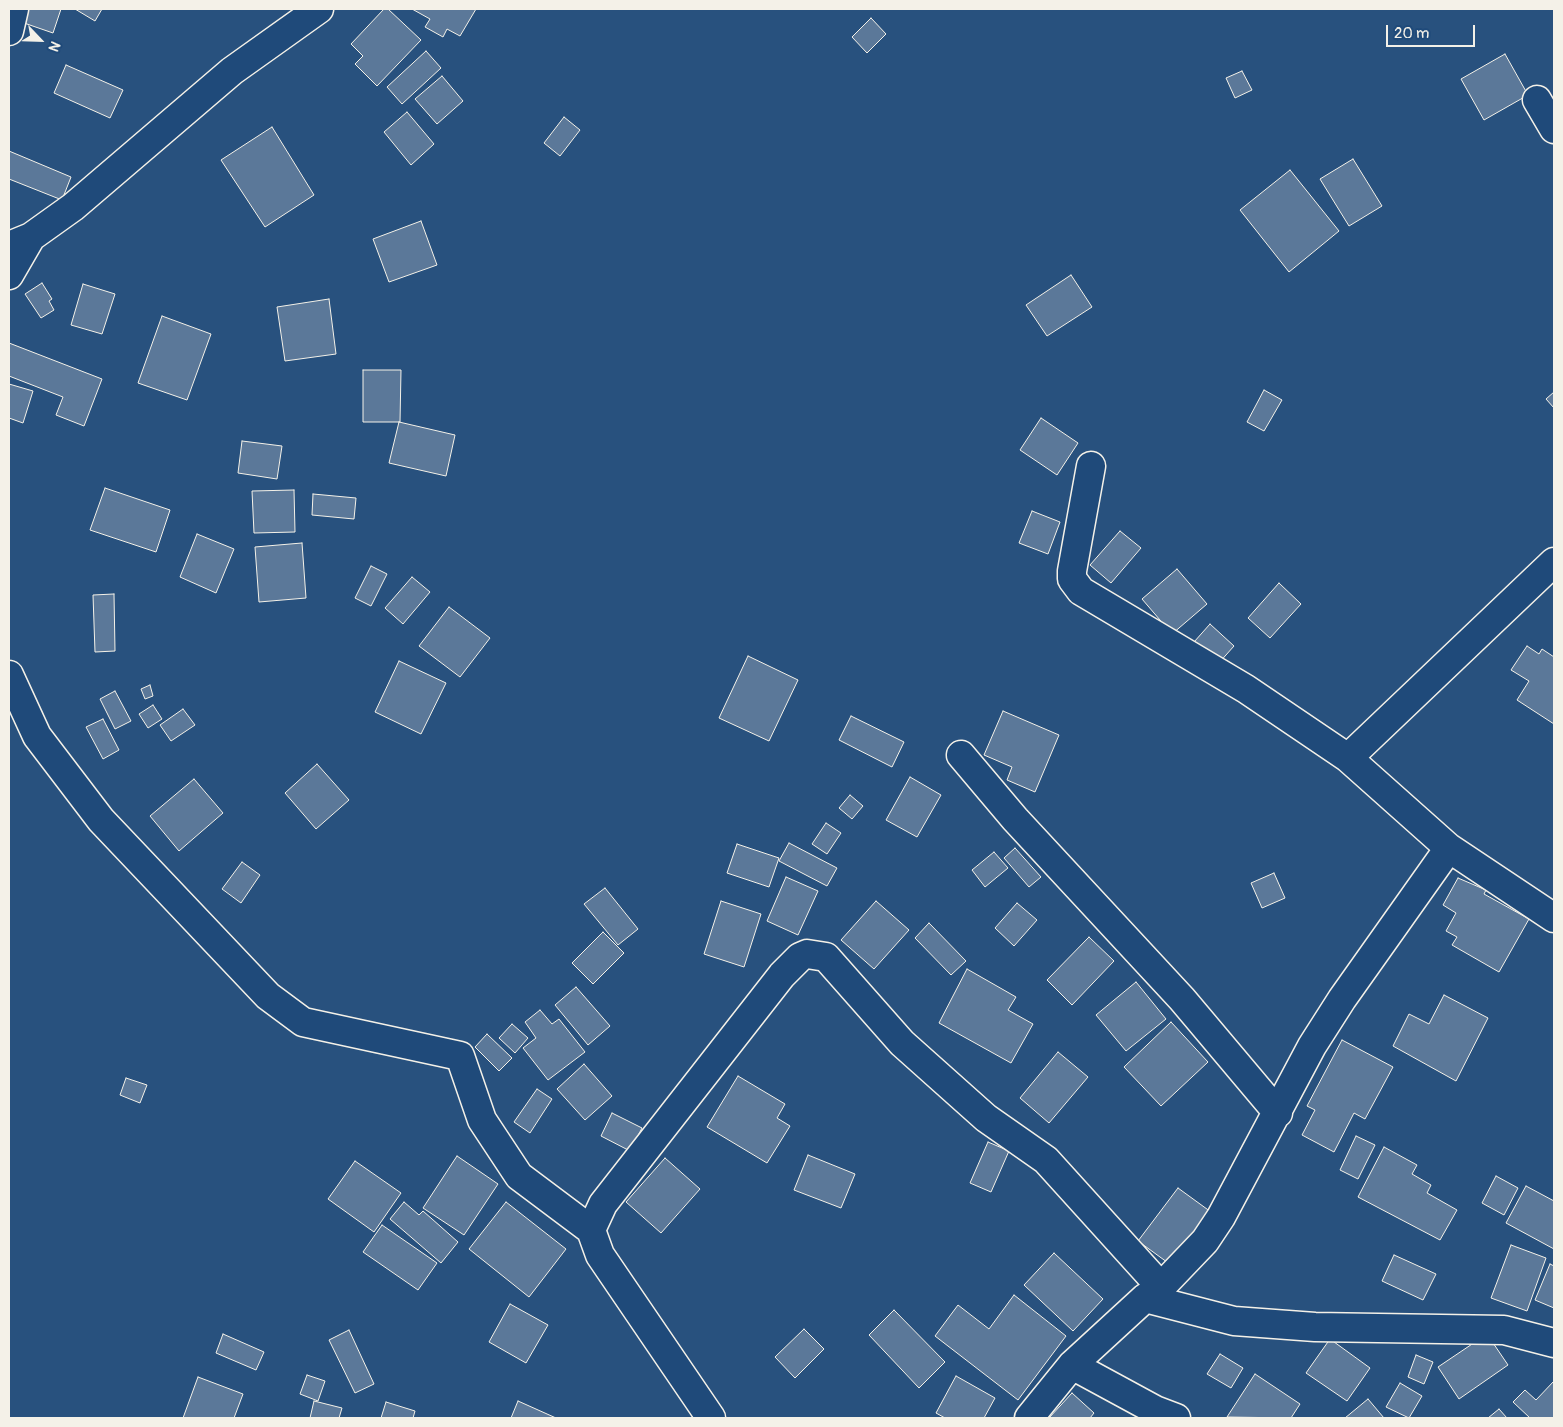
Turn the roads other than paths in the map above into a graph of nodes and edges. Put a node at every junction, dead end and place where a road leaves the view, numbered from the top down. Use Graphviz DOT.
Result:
graph roads {
  1 [pos="14,9"];
  2 [pos="319,9"];
  3 [pos="9,31"];
  4 [pos="1537,100"];
  5 [pos="1554,129"];
  6 [pos="20,242"];
  7 [pos="9,275"];
  8 [pos="1090,466"];
  9 [pos="1554,562"];
  10 [pos="9,675"];
  11 [pos="961,755"];
  12 [pos="1348,758"];
  13 [pos="1449,848"];
  14 [pos="1554,918"];
  15 [pos="1278,1113"];
  16 [pos="591,1230"];
  17 [pos="1153,1292"];
  18 [pos="1554,1343"];
  19 [pos="1072,1365"];
  20 [pos="711,1418"];
  21 [pos="1029,1418"];
  22 [pos="1176,1418"];
  1 -- 3 [label="street"];
  2 -- 6 [label="street"];
  4 -- 5 [label="street"];
  6 -- 7 [label="street"];
  8 -- 12 [label="street"];
  9 -- 12 [label="street"];
  10 -- 16 [label="street"];
  11 -- 15 [label="street"];
  12 -- 13 [label="street"];
  13 -- 14 [label="street"];
  13 -- 15 [label="street"];
  15 -- 17 [label="street"];
  16 -- 17 [label="street"];
  16 -- 20 [label="street"];
  17 -- 18 [label="street"];
  17 -- 19 [label="street"];
  19 -- 21 [label="street"];
  19 -- 22 [label="street"];
}
